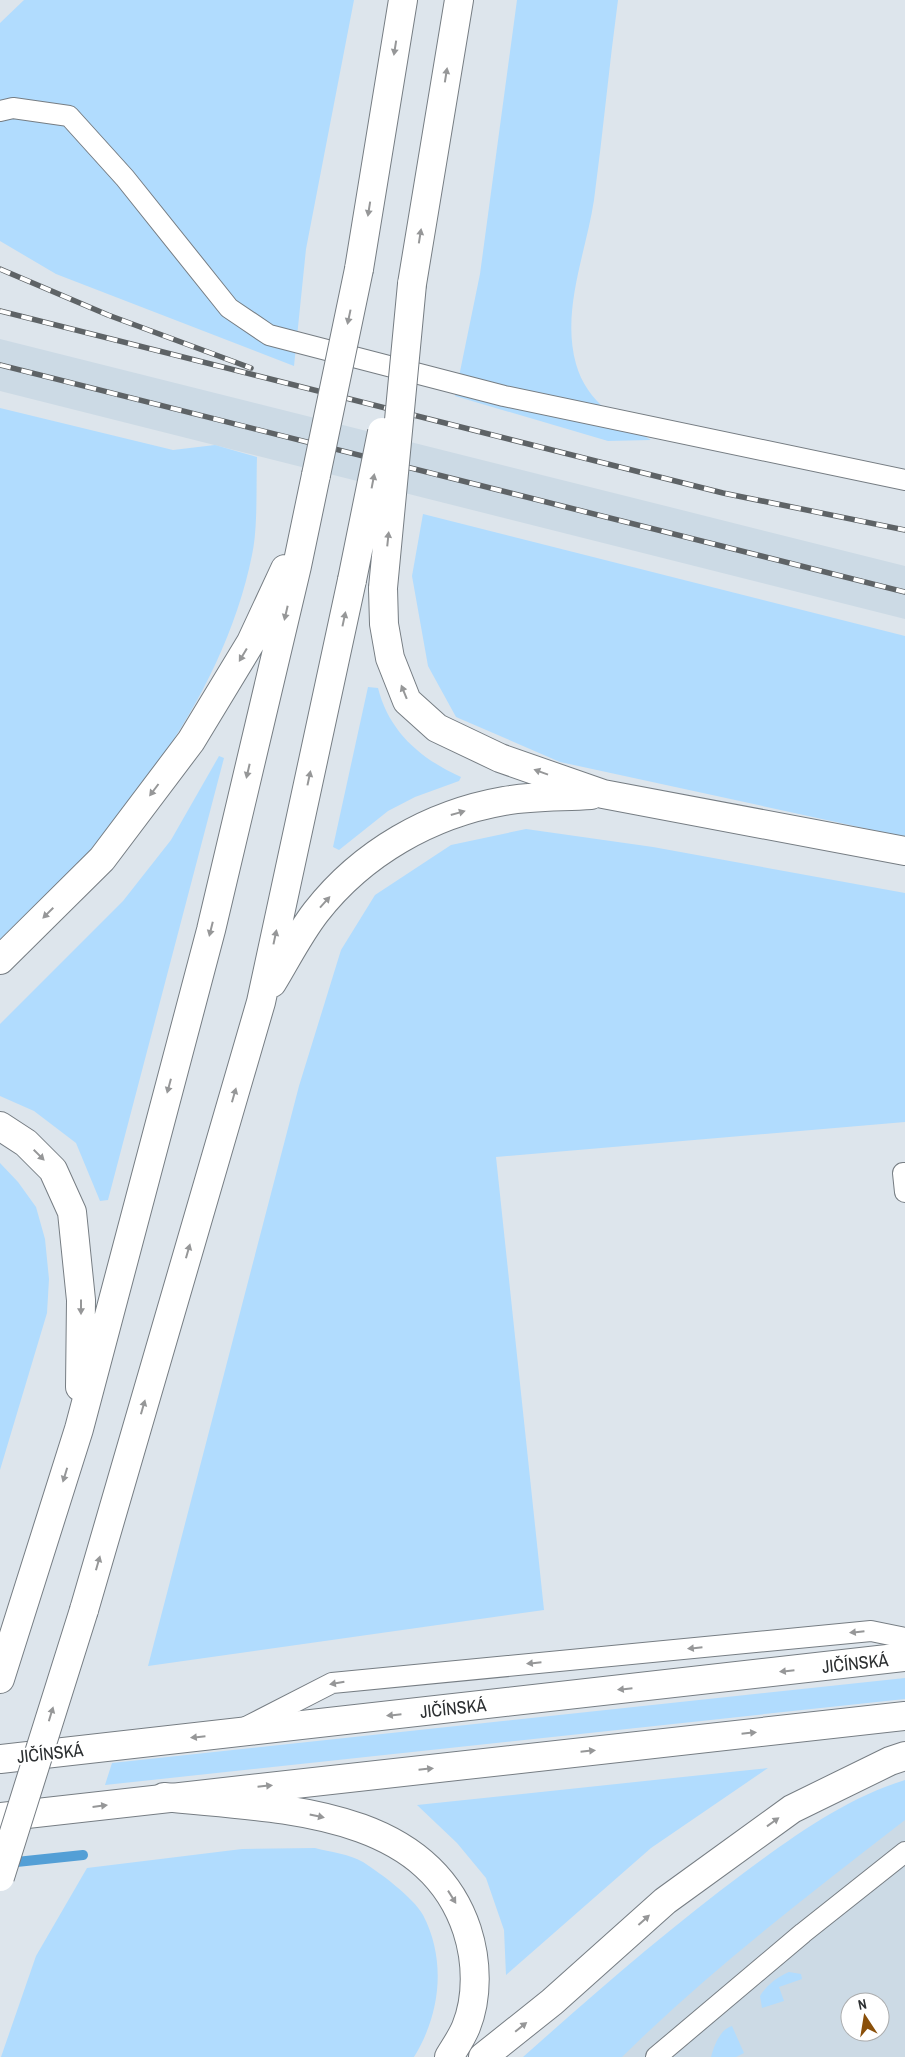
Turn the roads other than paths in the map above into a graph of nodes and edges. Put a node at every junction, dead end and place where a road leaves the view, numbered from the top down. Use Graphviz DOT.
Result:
graph roads {
  1 [pos="403,0"];
  2 [pos="459,0"];
  3 [pos="0,111"];
  4 [pos="412,284"];
  5 [pos="905,480"];
  6 [pos="292,565"];
  7 [pos="603,794"];
  8 [pos="905,851"];
  9 [pos="0,960"];
  10 [pos="261,1002"];
  11 [pos="0,1126"];
  12 [pos="905,1173"];
  13 [pos="905,1192"];
  14 [pos="79,1429"];
  15 [pos="905,1638"];
  16 [pos="905,1658"];
  17 [pos="0,1680"];
  18 [pos="905,1716"];
  19 [pos="236,1732"];
  20 [pos="905,1756"];
  21 [pos="0,1759"];
  22 [pos="164,1797"];
  23 [pos="0,1817"];
  24 [pos="905,1852"];
  25 [pos="0,1877"];
  26 [pos="449,2057"];
  27 [pos="483,2057"];
  28 [pos="656,2057"];
  1 -- 6 [label="main road, one-way, bridge"];
  4 -- 2 [label="main road, one-way"];
  3 -- 5 [label="lane"];
  7 -- 4 [label="main road, one-way, bridge"];
  10 -- 4 [label="main road, one-way, bridge"];
  6 -- 9 [label="main road, one-way"];
  6 -- 14 [label="main road, one-way"];
  7 -- 8 [label="main road"];
  10 -- 7 [label="main road, one-way"];
  25 -- 10 [label="main road, one-way, bridge"];
  11 -- 14 [label="main road, one-way"];
  12 -- 13 [label="lane"];
  14 -- 17 [label="main road, one-way"];
  15 -- 19 [label="lane, one-way"];
  16 -- 19 [label="main road, JIČÍNSKÁ, one-way"];
  22 -- 18 [label="main road, one-way"];
  19 -- 21 [label="main road, JIČÍNSKÁ, one-way"];
  27 -- 20 [label="main road, one-way"];
  23 -- 22 [label="main road, one-way"];
  22 -- 26 [label="main road, one-way"];
  24 -- 28 [label="lane"];
}
